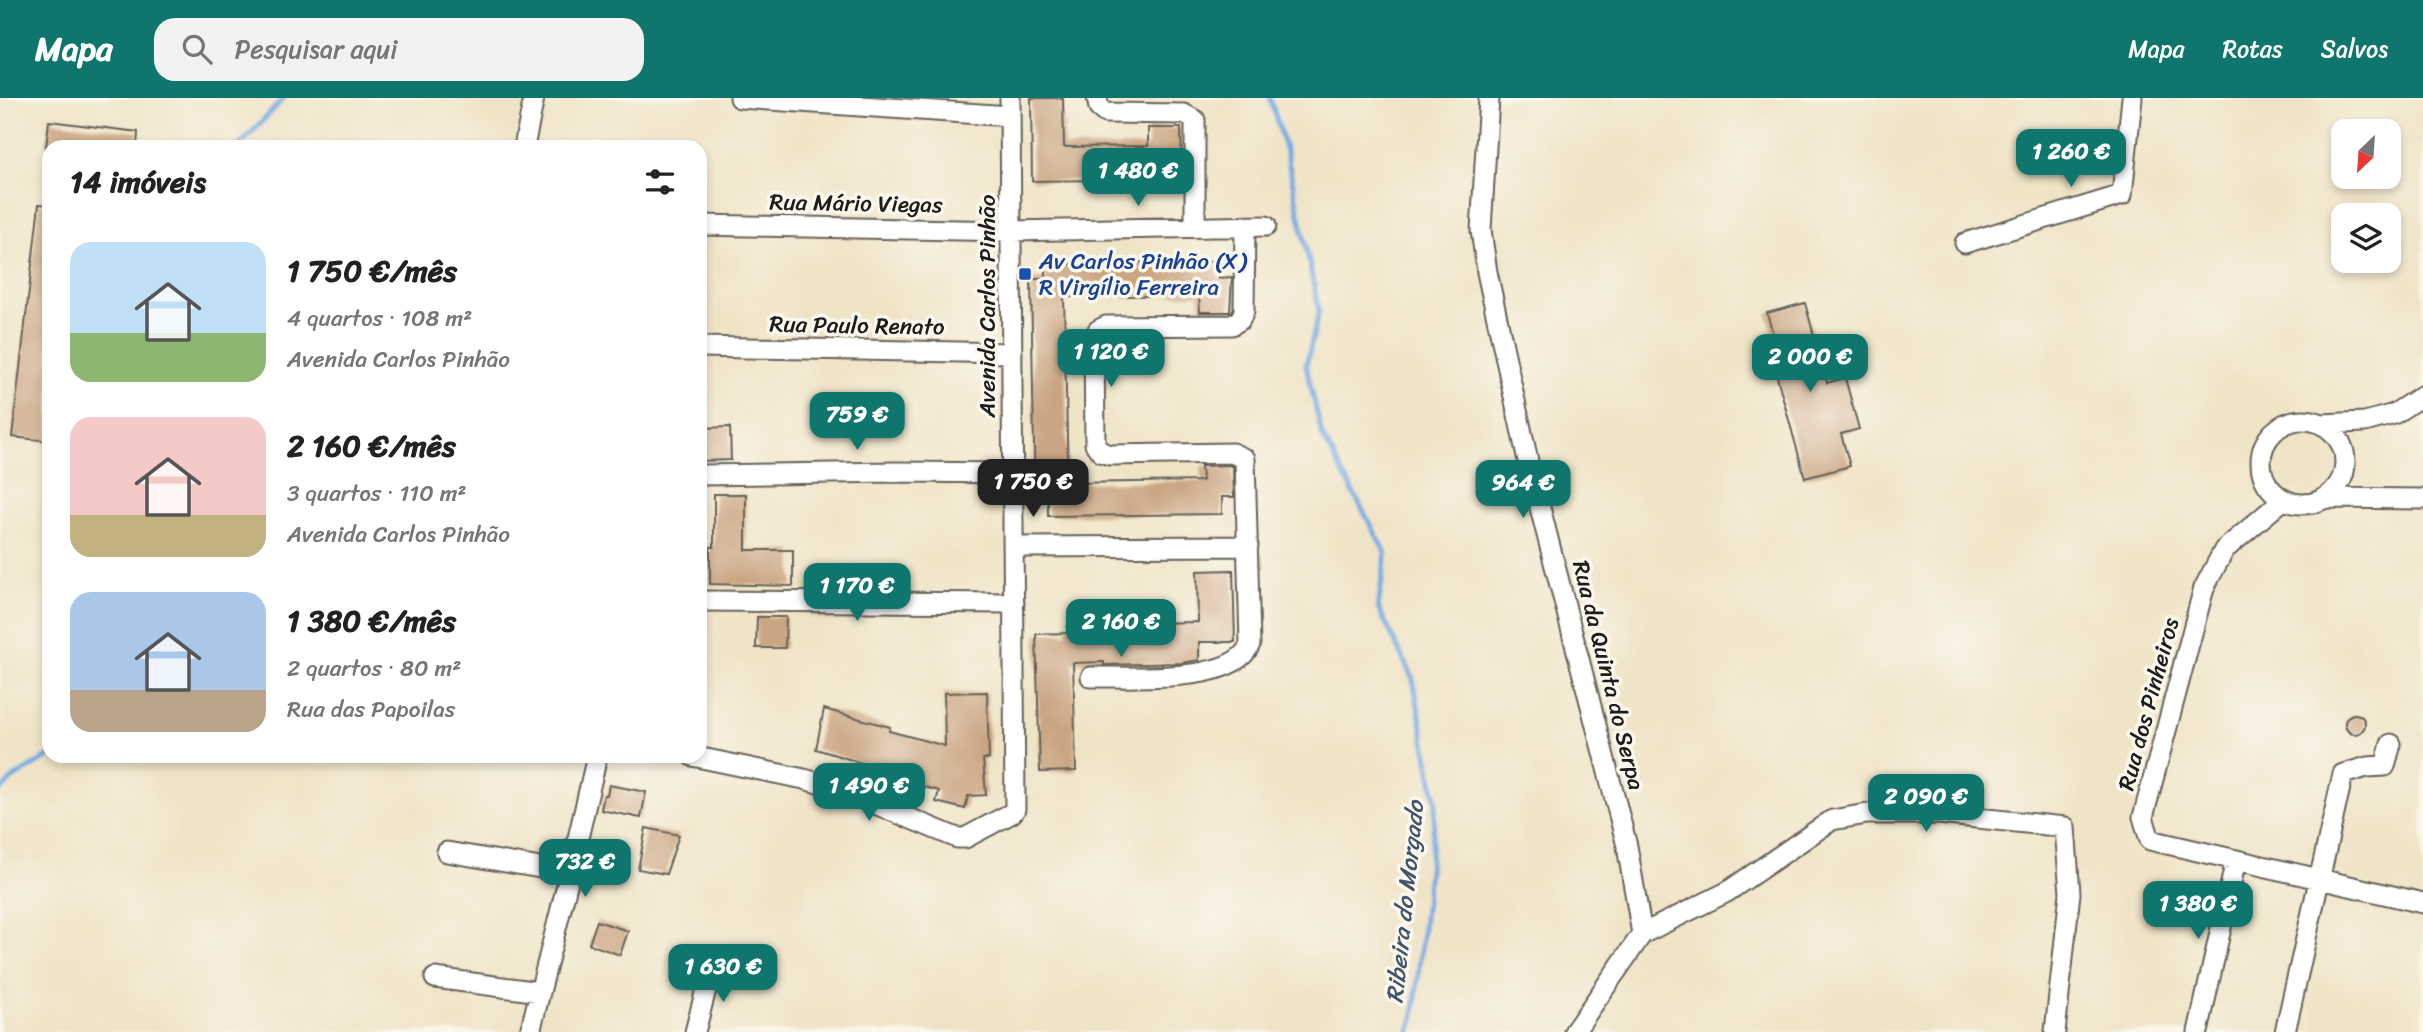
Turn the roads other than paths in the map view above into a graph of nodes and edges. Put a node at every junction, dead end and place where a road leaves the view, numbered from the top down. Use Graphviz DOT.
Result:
graph roads {
  1 [pos="534,98"];
  2 [pos="740,98"];
  3 [pos="1097,98"];
  4 [pos="1489,98"];
  5 [pos="2132,98"];
  6 [pos="1010,107"];
  7 [pos="525,140"];
  8 [pos="707,225"];
  9 [pos="1245,226"];
  10 [pos="1266,226"];
  11 [pos="1195,227"];
  12 [pos="1011,231"];
  13 [pos="1965,243"];
  14 [pos="707,347"];
  15 [pos="1012,353"];
  16 [pos="2423,395"];
  17 [pos="2394,414"];
  18 [pos="2423,415"];
  19 [pos="2321,424"];
  20 [pos="1013,473"];
  21 [pos="707,475"];
  22 [pos="2325,498"];
  23 [pos="2423,499"];
  24 [pos="2283,500"];
  25 [pos="1248,546"];
  26 [pos="1013,547"];
  27 [pos="707,601"];
  28 [pos="1014,603"];
  29 [pos="1091,677"];
  30 [pos="2391,744"];
  31 [pos="707,759"];
  32 [pos="595,763"];
  33 [pos="447,852"];
  34 [pos="2236,860"];
  35 [pos="570,873"];
  36 [pos="2319,878"];
  37 [pos="2423,903"];
  38 [pos="1642,934"];
  39 [pos="712,966"];
  40 [pos="435,978"];
  41 [pos="540,992"];
  42 [pos="530,1032"];
  43 [pos="695,1032"];
  44 [pos="1574,1032"];
  45 [pos="2055,1032"];
  46 [pos="2199,1032"];
  47 [pos="2285,1032"];
  1 -- 7 [label="street"];
  2 -- 6 [label="street"];
  3 -- 11 [label="street"];
  4 -- 38 [label="street, Rua da Quinta do Serpa"];
  5 -- 13 [label="street"];
  6 -- 12 [label="street, Avenida Carlos Pinhão"];
  8 -- 12 [label="street, Rua Mário Viegas"];
  9 -- 10 [label="street, Rua Mário Viegas"];
  9 -- 11 [label="street, Rua Mário Viegas"];
  9 -- 25 [label="street"];
  11 -- 12 [label="street, Rua Mário Viegas"];
  12 -- 15 [label="street, Avenida Carlos Pinhão"];
  14 -- 15 [label="street, Rua Paulo Renato"];
  15 -- 20 [label="street, Avenida Carlos Pinhão"];
  16 -- 17 [label="street"];
  17 -- 18 [label="street"];
  17 -- 19 [label="street"];
  19 -- 22 [label="street"];
  19 -- 24 [label="street"];
  20 -- 21 [label="street"];
  20 -- 26 [label="street, Avenida Carlos Pinhão"];
  22 -- 23 [label="street"];
  22 -- 24 [label="street"];
  24 -- 34 [label="street, Rua dos Pinheiros"];
  25 -- 26 [label="street"];
  25 -- 29 [label="street"];
  26 -- 28 [label="street, Avenida Carlos Pinhão"];
  27 -- 28 [label="street"];
  28 -- 31 [label="street, Avenida Carlos Pinhão"];
  30 -- 36 [label="street"];
  32 -- 35 [label="street"];
  33 -- 35 [label="street"];
  34 -- 36 [label="street, Rua dos Pinheiros"];
  34 -- 46 [label="street"];
  35 -- 41 [label="street"];
  36 -- 37 [label="street, Rua dos Pinheiros"];
  36 -- 47 [label="street"];
  38 -- 44 [label="street"];
  38 -- 45 [label="street"];
  39 -- 43 [label="street"];
  40 -- 41 [label="street"];
  41 -- 42 [label="street"];
}
